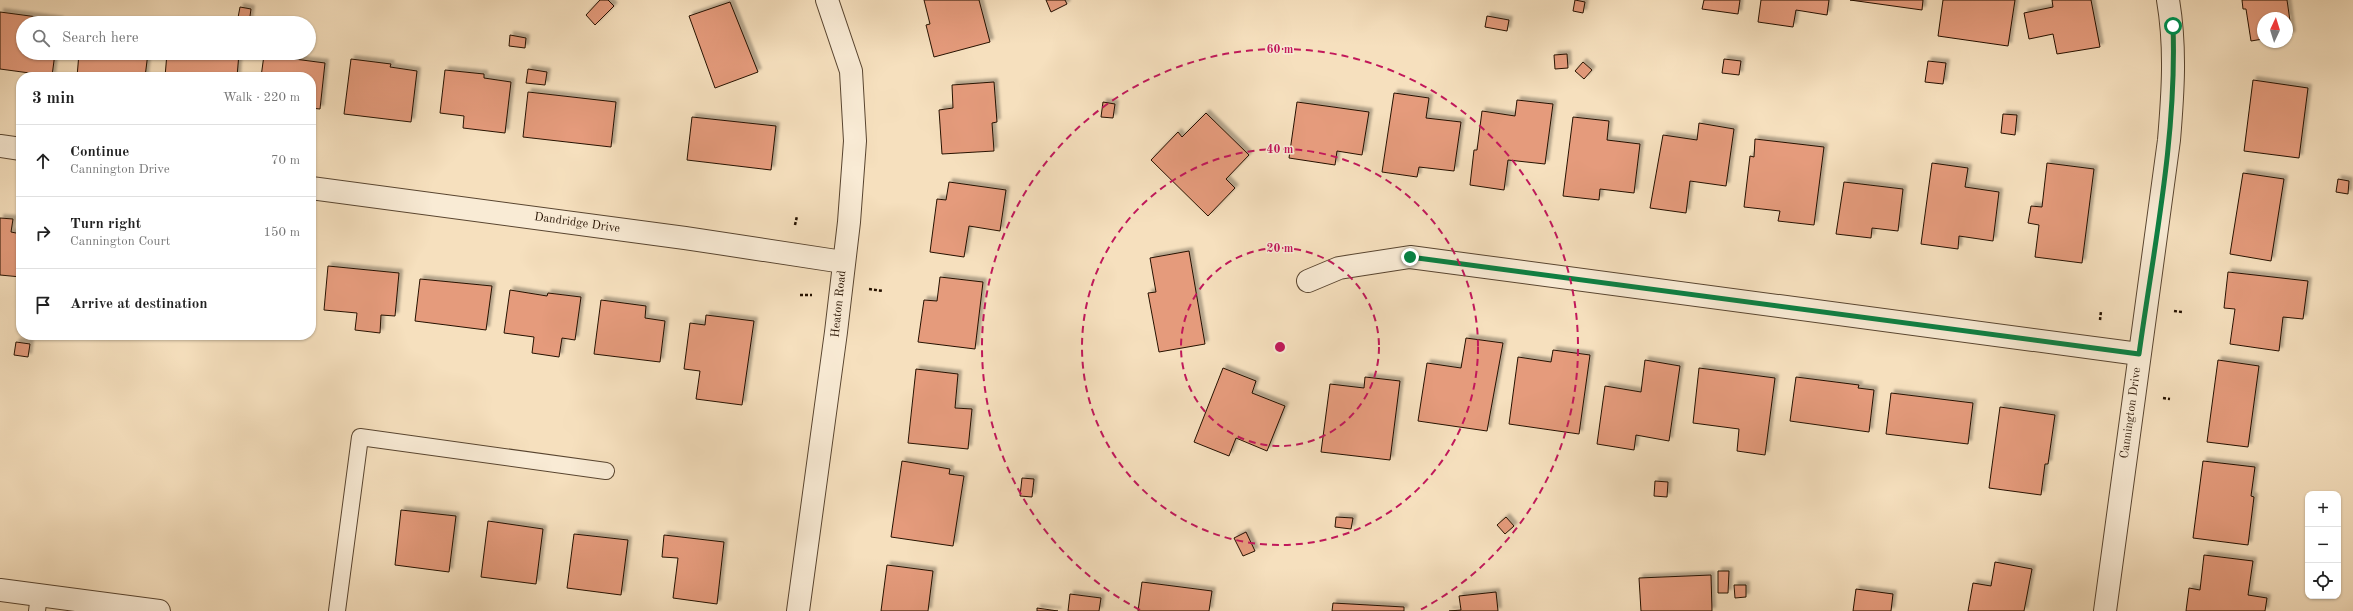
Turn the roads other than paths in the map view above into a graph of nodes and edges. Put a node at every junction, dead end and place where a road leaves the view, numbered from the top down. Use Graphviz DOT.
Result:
graph roads {
  1 [pos="827,0"];
  2 [pos="2168,0"];
  3 [pos="0,146"];
  4 [pos="16,148"];
  5 [pos="316,189"];
  6 [pos="843,262"];
  7 [pos="1308,280"];
  8 [pos="2139,354"];
  9 [pos="606,471"];
  10 [pos="0,590"];
  11 [pos="38,603"];
  12 [pos="159,611"];
  13 [pos="337,611"];
  14 [pos="798,611"];
  15 [pos="2105,611"];
  1 -- 6 [label="street, Heaton Road"];
  2 -- 8 [label="street, Cannington Drive"];
  3 -- 4 [label="street"];
  5 -- 6 [label="street, Dandridge Drive"];
  6 -- 14 [label="street, Heaton Road"];
  7 -- 8 [label="street"];
  8 -- 15 [label="street, Cannington Drive"];
  9 -- 13 [label="lane"];
  10 -- 11 [label="street"];
  11 -- 12 [label="street"];
}
